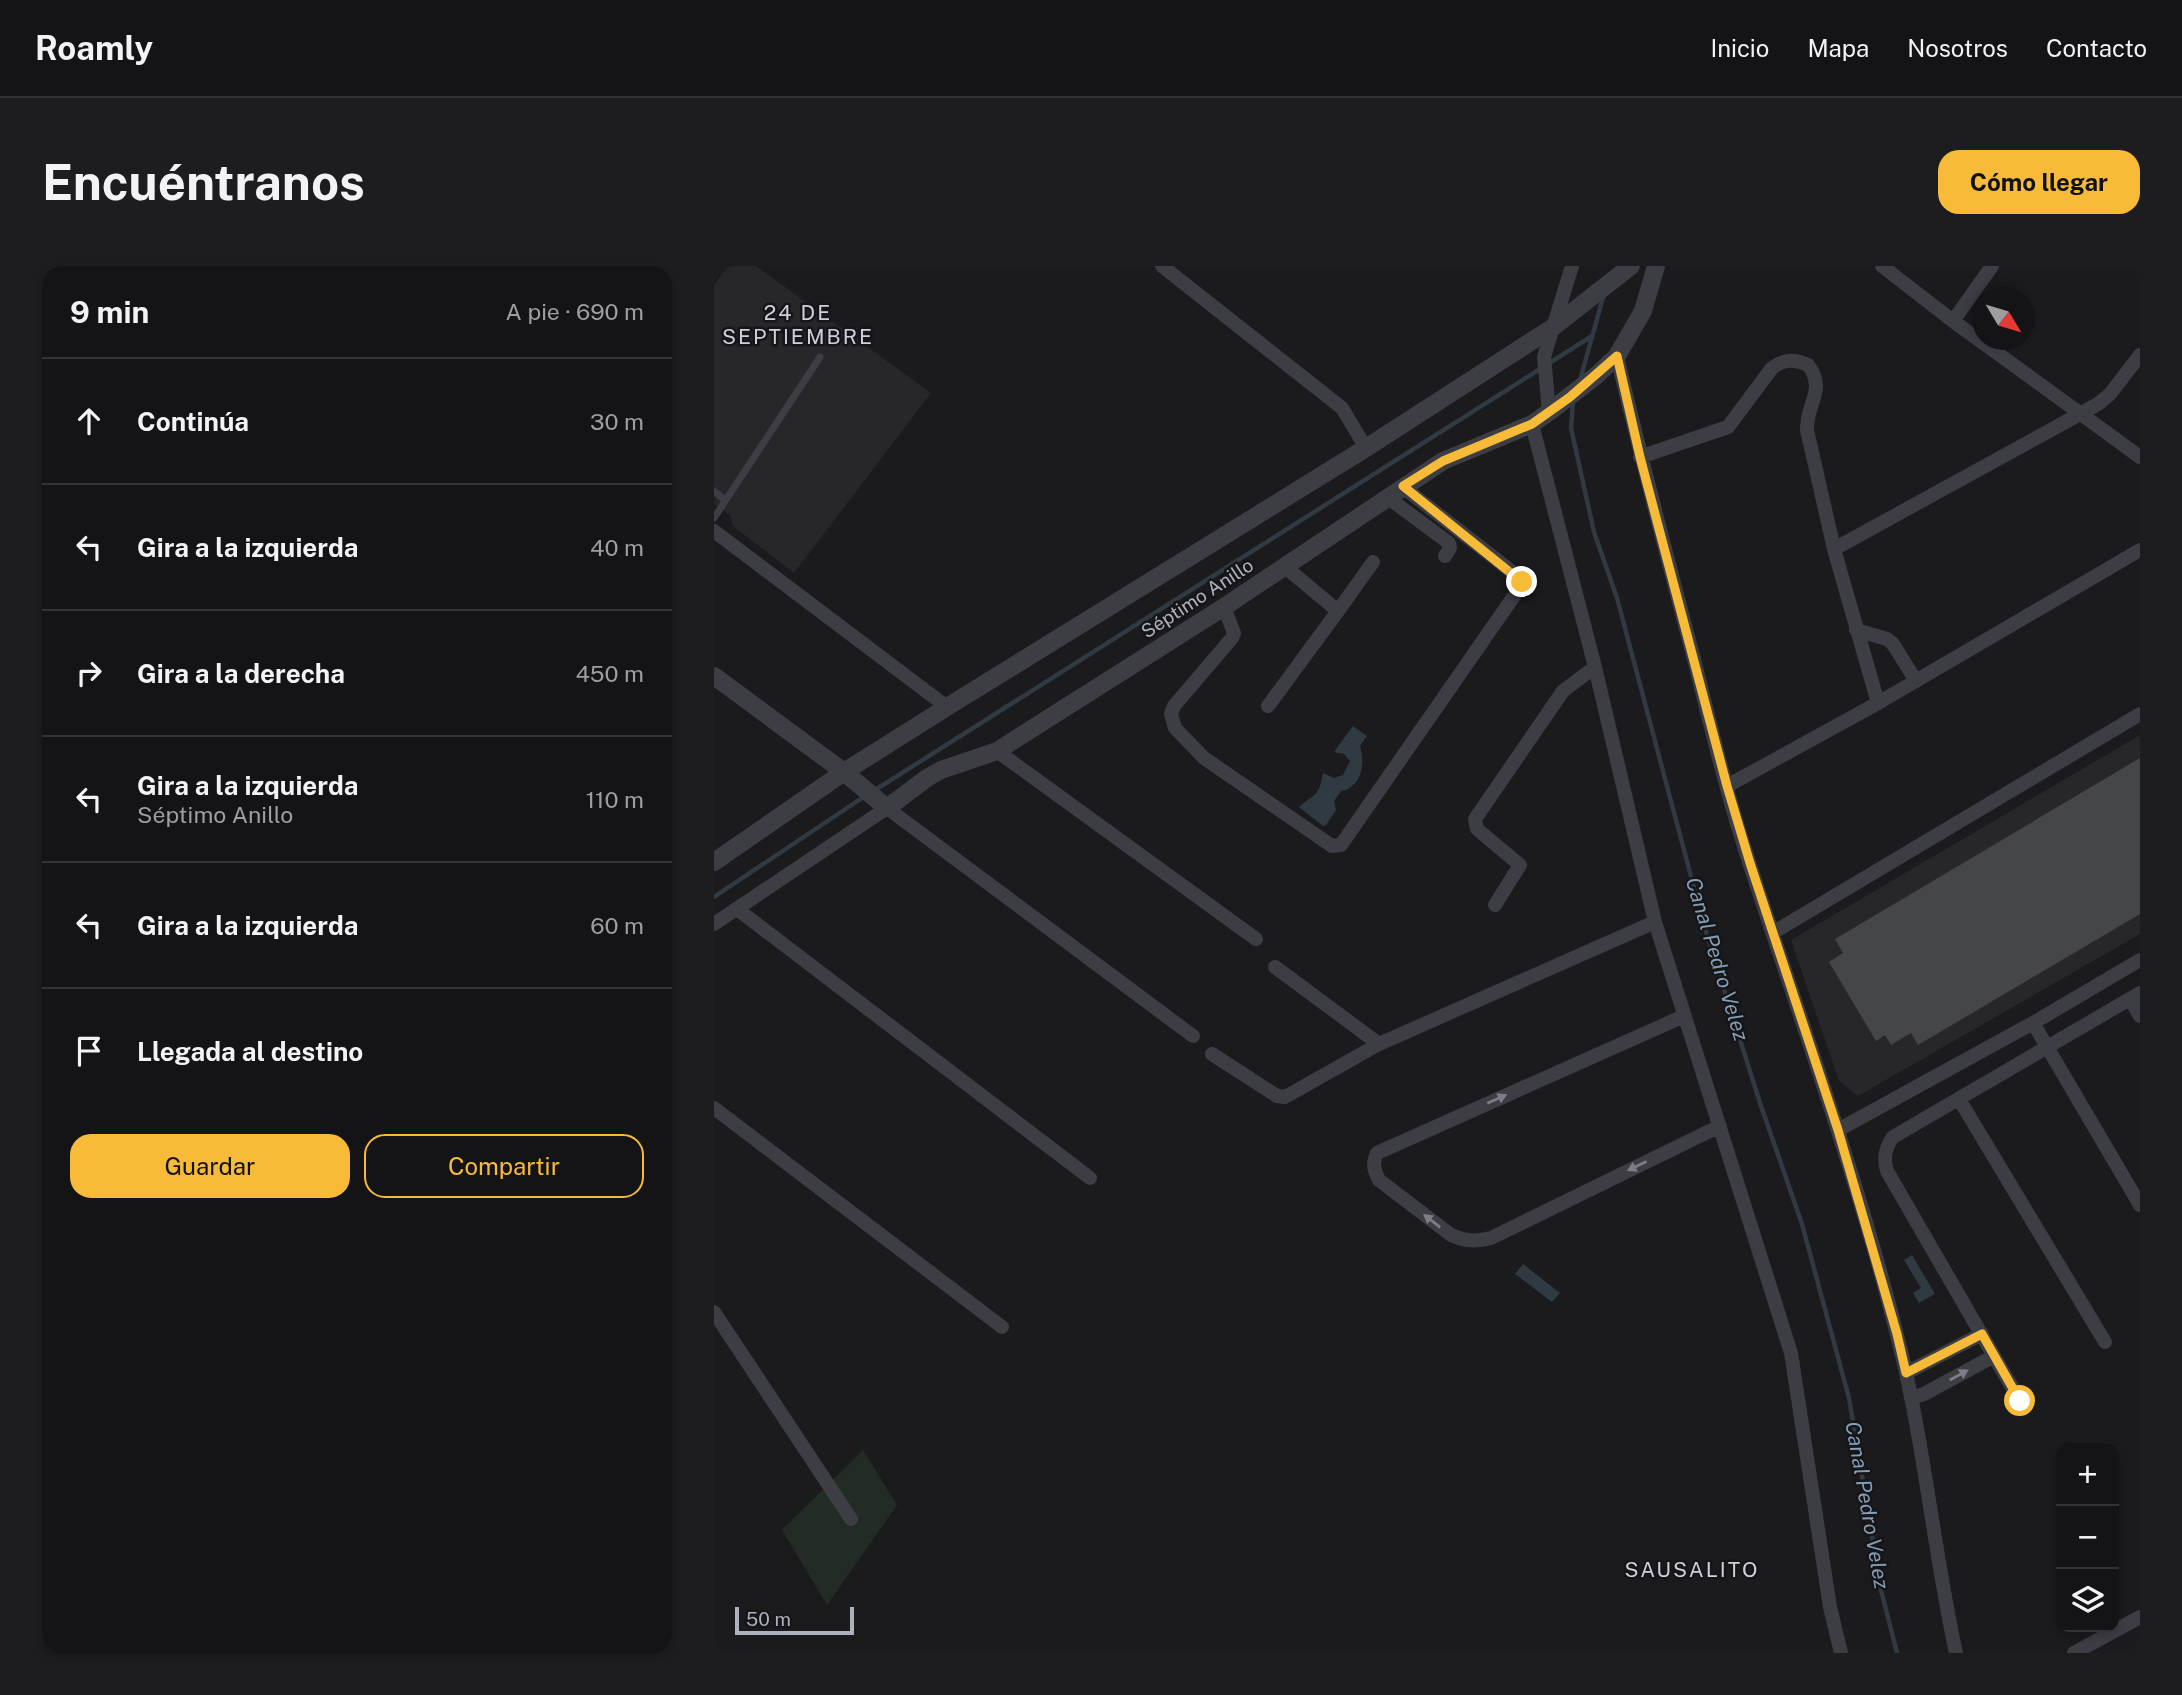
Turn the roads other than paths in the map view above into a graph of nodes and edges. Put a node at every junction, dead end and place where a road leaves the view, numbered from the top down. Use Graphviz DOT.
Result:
graph roads {
  1 [pos="1572,266"];
  2 [pos="1631,266"];
  3 [pos="1656,266"];
  4 [pos="1882,266"];
  5 [pos="1992,266"];
  6 [pos="1165,267"];
  7 [pos="1953,321"];
  8 [pos="1552,328"];
  9 [pos="2140,355"];
  10 [pos="1617,356"];
  11 [pos="820,357"];
  12 [pos="1551,409"];
  13 [pos="2080,412"];
  14 [pos="1532,424"];
  15 [pos="1366,448"];
  16 [pos="1640,457"];
  17 [pos="2140,457"];
  18 [pos="1403,486"];
  19 [pos="714,491"];
  20 [pos="1387,497"];
  21 [pos="726,499"];
  22 [pos="714,518"];
  23 [pos="714,531"];
  24 [pos="1834,549"];
  25 [pos="2140,550"];
  26 [pos="1445,556"];
  27 [pos="1373,562"];
  28 [pos="1284,566"];
  29 [pos="1224,607"];
  30 [pos="1338,611"];
  31 [pos="1856,630"];
  32 [pos="1595,667"];
  33 [pos="714,676"];
  34 [pos="1916,681"];
  35 [pos="1878,703"];
  36 [pos="1268,706"];
  37 [pos="947,707"];
  38 [pos="2140,714"];
  39 [pos="997,751"];
  40 [pos="844,772"];
  41 [pos="1727,786"];
  42 [pos="887,808"];
  43 [pos="714,862"];
  44 [pos="1495,905"];
  45 [pos="737,909"];
  46 [pos="1655,922"];
  47 [pos="714,924"];
  48 [pos="1774,932"];
  49 [pos="1256,939"];
  50 [pos="2140,960"];
  51 [pos="1276,967"];
  52 [pos="2135,996"];
  53 [pos="1684,1016"];
  54 [pos="2140,1016"];
  55 [pos="2033,1023"];
  56 [pos="1193,1036"];
  57 [pos="1379,1044"];
  58 [pos="2046,1047"];
  59 [pos="1212,1054"];
  60 [pos="1959,1099"];
  61 [pos="714,1108"];
  62 [pos="1720,1126"];
  63 [pos="1838,1130"];
  64 [pos="1090,1178"];
  65 [pos="2140,1205"];
  66 [pos="714,1312"];
  67 [pos="1002,1327"];
  68 [pos="1982,1334"];
  69 [pos="2105,1342"];
  70 [pos="1994,1356"];
  71 [pos="1906,1373"];
  72 [pos="1911,1398"];
  73 [pos="2020,1401"];
  74 [pos="851,1519"];
  75 [pos="2140,1617"];
  76 [pos="1841,1653"];
  77 [pos="1956,1653"];
  78 [pos="2074,1653"];
  1 -- 8 [label="street"];
  2 -- 8 [label="street"];
  3 -- 10 [label="street, Séptimo Anillo"];
  4 -- 7 [label="street"];
  5 -- 7 [label="street"];
  6 -- 15 [label="street"];
  7 -- 13 [label="street"];
  8 -- 12 [label="street"];
  8 -- 15 [label="street"];
  9 -- 13 [label="street"];
  10 -- 12 [label="street, Séptimo Anillo"];
  10 -- 16 [label="street"];
  11 -- 21 [label="lane"];
  12 -- 14 [label="street, Séptimo Anillo"];
  13 -- 17 [label="street"];
  13 -- 24 [label="street"];
  14 -- 18 [label="street, Séptimo Anillo"];
  14 -- 32 [label="street"];
  15 -- 37 [label="street"];
  16 -- 24 [label="street"];
  16 -- 41 [label="street"];
  18 -- 20 [label="street, Séptimo Anillo"];
  18 -- 29 [label="street"];
  19 -- 21 [label="lane"];
  20 -- 26 [label="street"];
  20 -- 28 [label="street, Séptimo Anillo"];
  21 -- 22 [label="lane"];
  23 -- 37 [label="street"];
  24 -- 31 [label="street"];
  25 -- 34 [label="street"];
  27 -- 30 [label="street"];
  28 -- 29 [label="street, Séptimo Anillo"];
  28 -- 30 [label="street"];
  29 -- 39 [label="street, Séptimo Anillo"];
  30 -- 36 [label="street"];
  31 -- 34 [label="street"];
  31 -- 35 [label="street"];
  32 -- 44 [label="street"];
  32 -- 46 [label="street"];
  33 -- 40 [label="street"];
  34 -- 35 [label="street"];
  35 -- 41 [label="street"];
  37 -- 40 [label="street"];
  38 -- 48 [label="street"];
  39 -- 42 [label="street, Séptimo Anillo"];
  39 -- 49 [label="street"];
  40 -- 42 [label="street"];
  40 -- 43 [label="street"];
  41 -- 48 [label="street"];
  42 -- 45 [label="street, Séptimo Anillo"];
  42 -- 56 [label="street"];
  45 -- 47 [label="street, Séptimo Anillo"];
  45 -- 64 [label="street"];
  46 -- 53 [label="street"];
  46 -- 57 [label="street"];
  48 -- 63 [label="street"];
  50 -- 55 [label="street"];
  51 -- 57 [label="street"];
  52 -- 54 [label="street"];
  52 -- 58 [label="street"];
  53 -- 62 [label="street"];
  62 -- 53 [label="street, one-way"];
  55 -- 58 [label="street"];
  55 -- 63 [label="street"];
  57 -- 59 [label="street"];
  58 -- 60 [label="street"];
  58 -- 65 [label="street"];
  60 -- 68 [label="street"];
  60 -- 69 [label="street"];
  61 -- 67 [label="street"];
  62 -- 76 [label="street"];
  63 -- 71 [label="street"];
  66 -- 74 [label="street"];
  68 -- 70 [label="street"];
  68 -- 71 [label="street"];
  72 -- 70 [label="street, one-way"];
  70 -- 73 [label="street"];
  71 -- 72 [label="street"];
  72 -- 77 [label="street"];
  75 -- 78 [label="street"];
}
